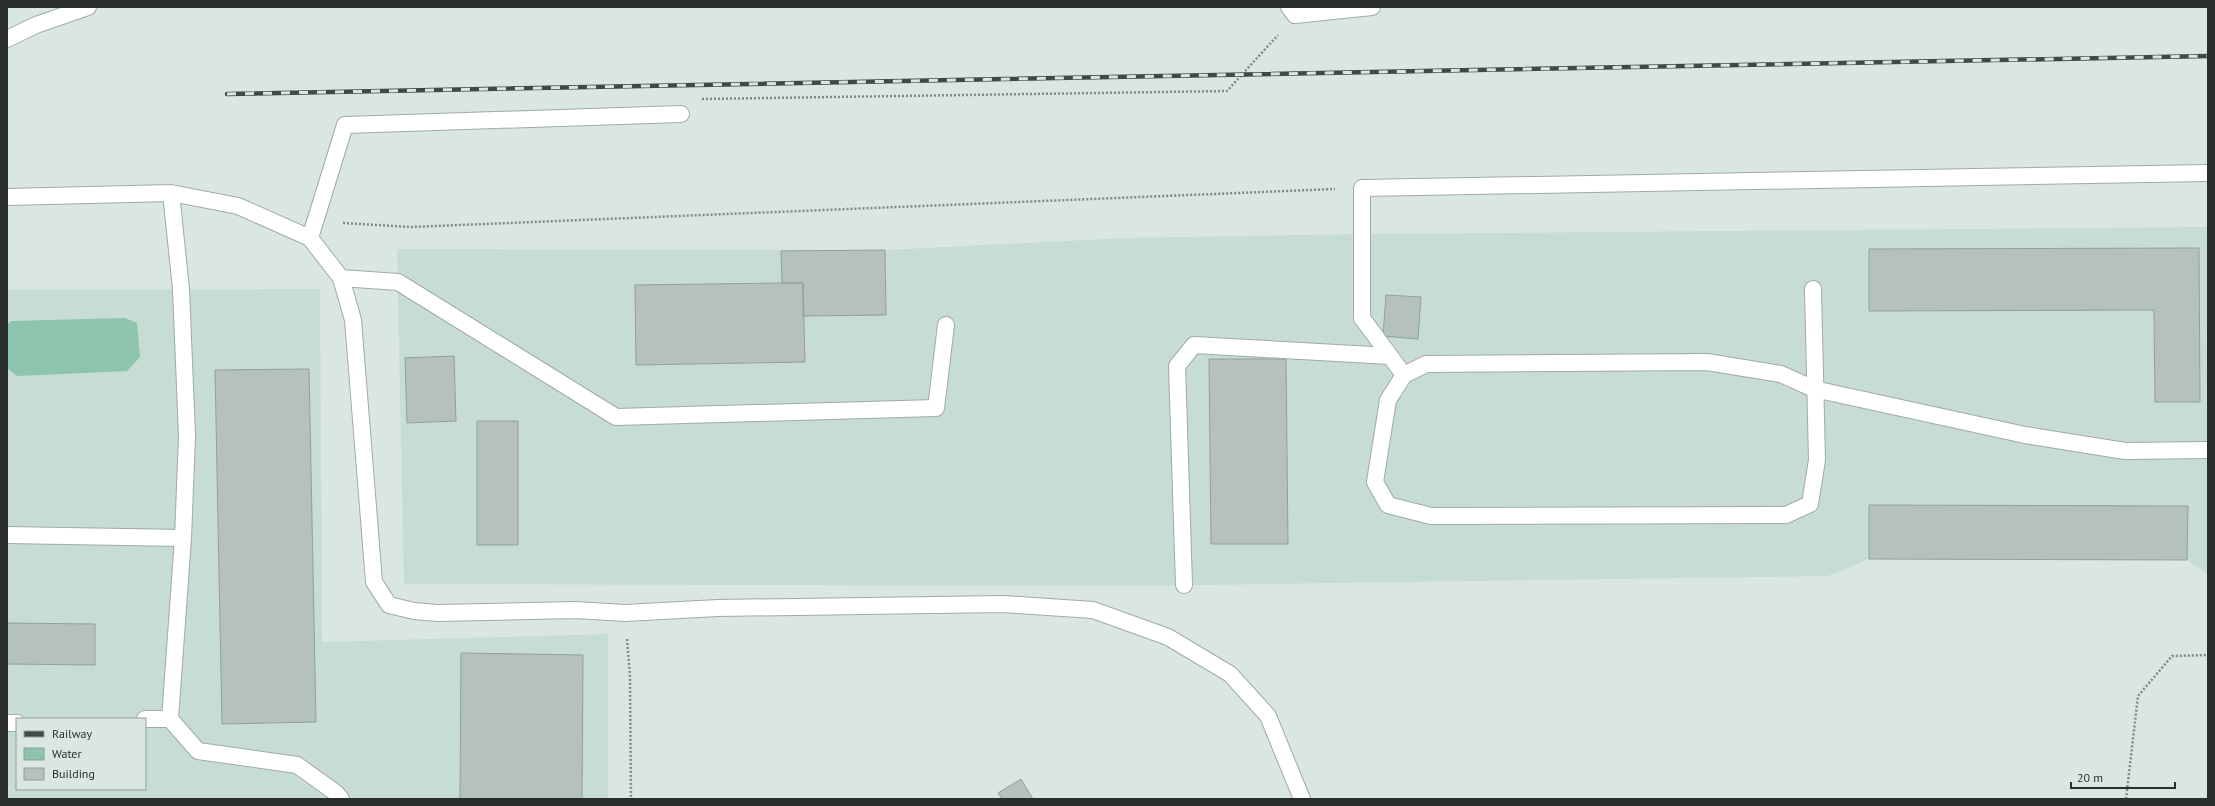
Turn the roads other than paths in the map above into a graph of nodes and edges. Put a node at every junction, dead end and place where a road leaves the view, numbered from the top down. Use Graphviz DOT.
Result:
graph roads {
  1 [pos="88,7"];
  2 [pos="1372,7"];
  3 [pos="1292,11"];
  4 [pos="7,39"];
  5 [pos="681,114"];
  6 [pos="2208,173"];
  7 [pos="171,193"];
  8 [pos="7,197"];
  9 [pos="310,238"];
  10 [pos="341,278"];
  11 [pos="1813,289"];
  12 [pos="946,325"];
  13 [pos="1390,356"];
  14 [pos="1404,375"];
  15 [pos="1814,389"];
  16 [pos="2208,450"];
  17 [pos="7,535"];
  18 [pos="183,538"];
  19 [pos="1184,585"];
  20 [pos="170,718"];
  21 [pos="146,719"];
  22 [pos="341,799"];
  23 [pos="1302,799"];
  1 -- 4 [label="lane"];
  2 -- 3 [label="lane"];
  5 -- 9 [label="lane"];
  6 -- 13 [label="lane"];
  7 -- 8 [label="lane"];
  7 -- 9 [label="lane"];
  7 -- 18 [label="lane"];
  9 -- 10 [label="lane"];
  10 -- 12 [label="lane"];
  10 -- 23 [label="lane"];
  11 -- 15 [label="lane"];
  13 -- 14 [label="lane"];
  13 -- 19 [label="lane"];
  14 -- 15 [label="lane"];
  14 -- 15 [label="lane"];
  15 -- 16 [label="lane"];
  17 -- 18 [label="lane"];
  18 -- 20 [label="lane"];
  20 -- 21 [label="lane"];
  20 -- 22 [label="lane"];
}
